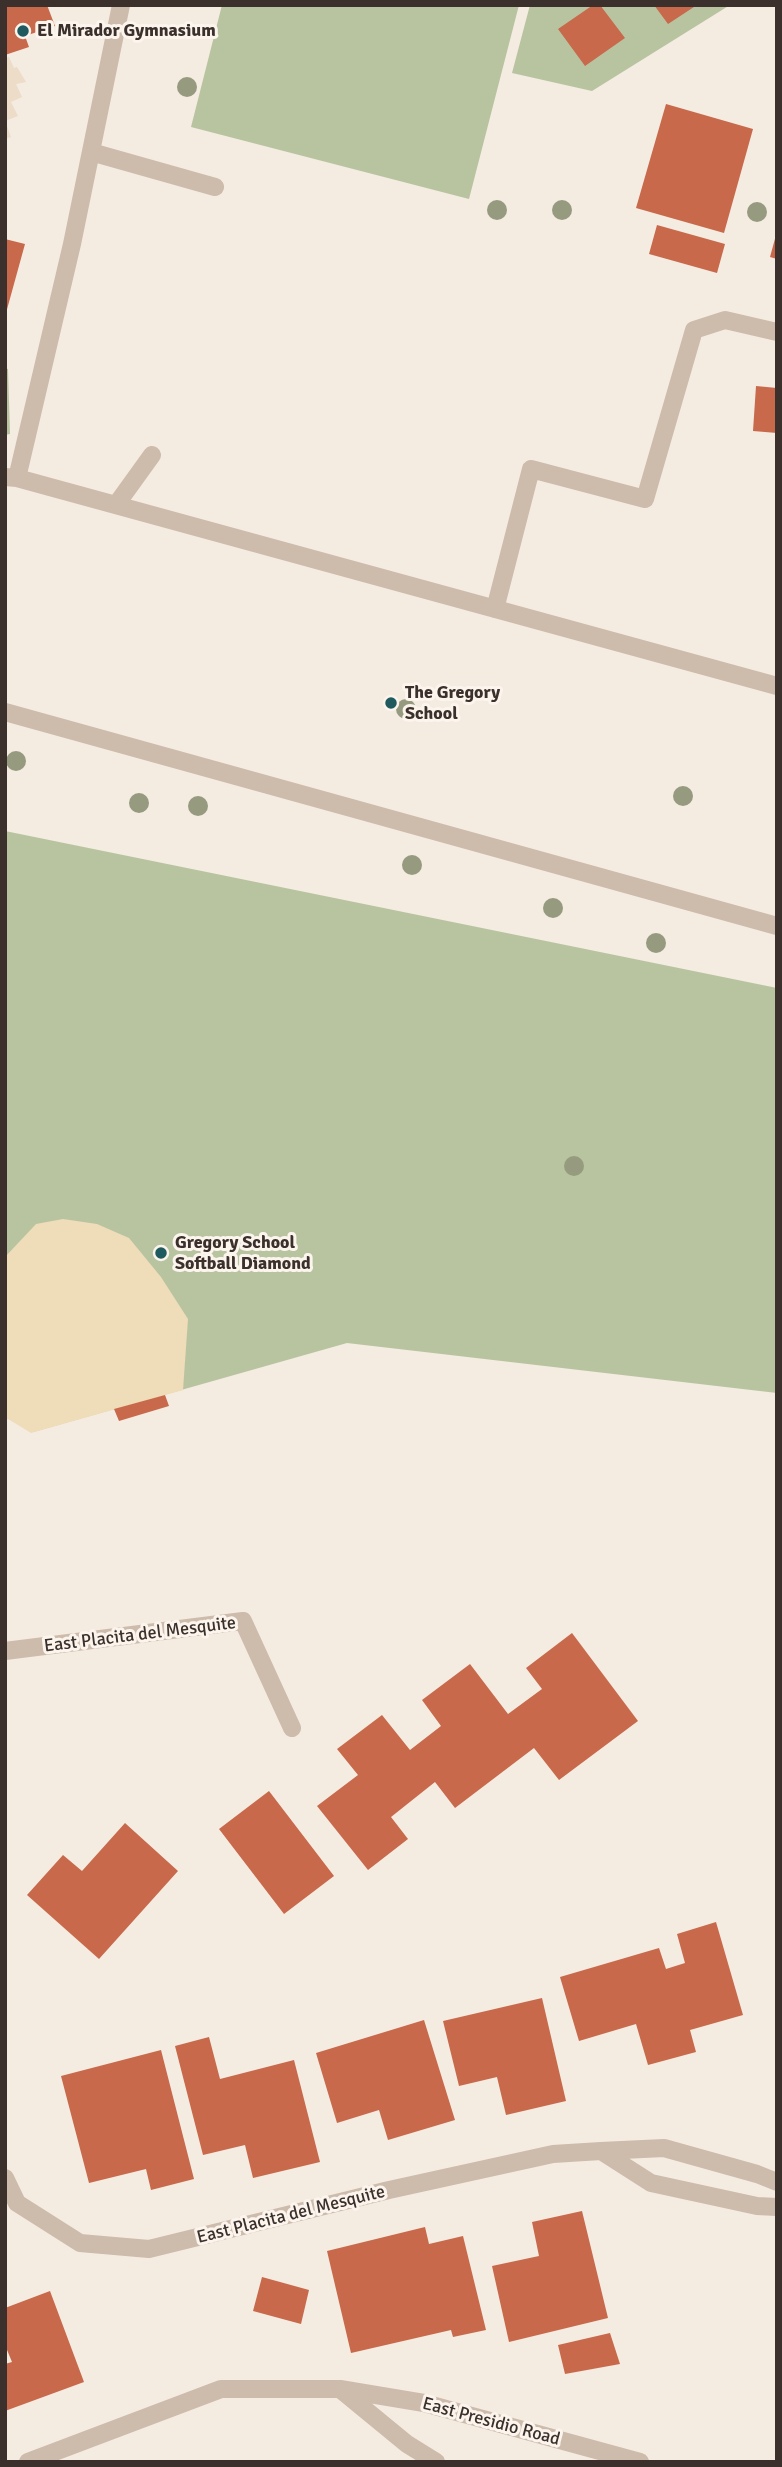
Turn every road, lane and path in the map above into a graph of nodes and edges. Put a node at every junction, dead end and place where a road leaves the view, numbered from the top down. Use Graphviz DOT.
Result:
graph roads {
  1 [pos="121,5"];
  2 [pos="91,152"];
  3 [pos="215,187"];
  4 [pos="777,332"];
  5 [pos="152,455"];
  6 [pos="11,477"];
  7 [pos="116,505"];
  8 [pos="495,609"];
  9 [pos="777,686"];
  10 [pos="5,712"];
  11 [pos="777,926"];
  12 [pos="5,1651"];
  13 [pos="292,1728"];
  14 [pos="601,2151"];
  15 [pos="5,2178"];
  16 [pos="777,2182"];
  17 [pos="777,2207"];
  18 [pos="340,2389"];
  19 [pos="28,2462"];
  20 [pos="436,2462"];
  21 [pos="640,2462"];
  1 -- 2 [label="street"];
  2 -- 3 [label="street"];
  2 -- 6 [label="street"];
  4 -- 8 [label="street"];
  5 -- 7 [label="street"];
  6 -- 7 [label="street"];
  7 -- 8 [label="street"];
  8 -- 9 [label="street"];
  10 -- 11 [label="street"];
  12 -- 13 [label="street, East Placita del Mesquite"];
  14 -- 15 [label="street, East Placita del Mesquite"];
  14 -- 16 [label="street, East Placita del Mesquite"];
  14 -- 17 [label="street"];
  18 -- 19 [label="street, East Presidio Road"];
  18 -- 20 [label="street"];
  18 -- 21 [label="street, East Presidio Road"];
}
